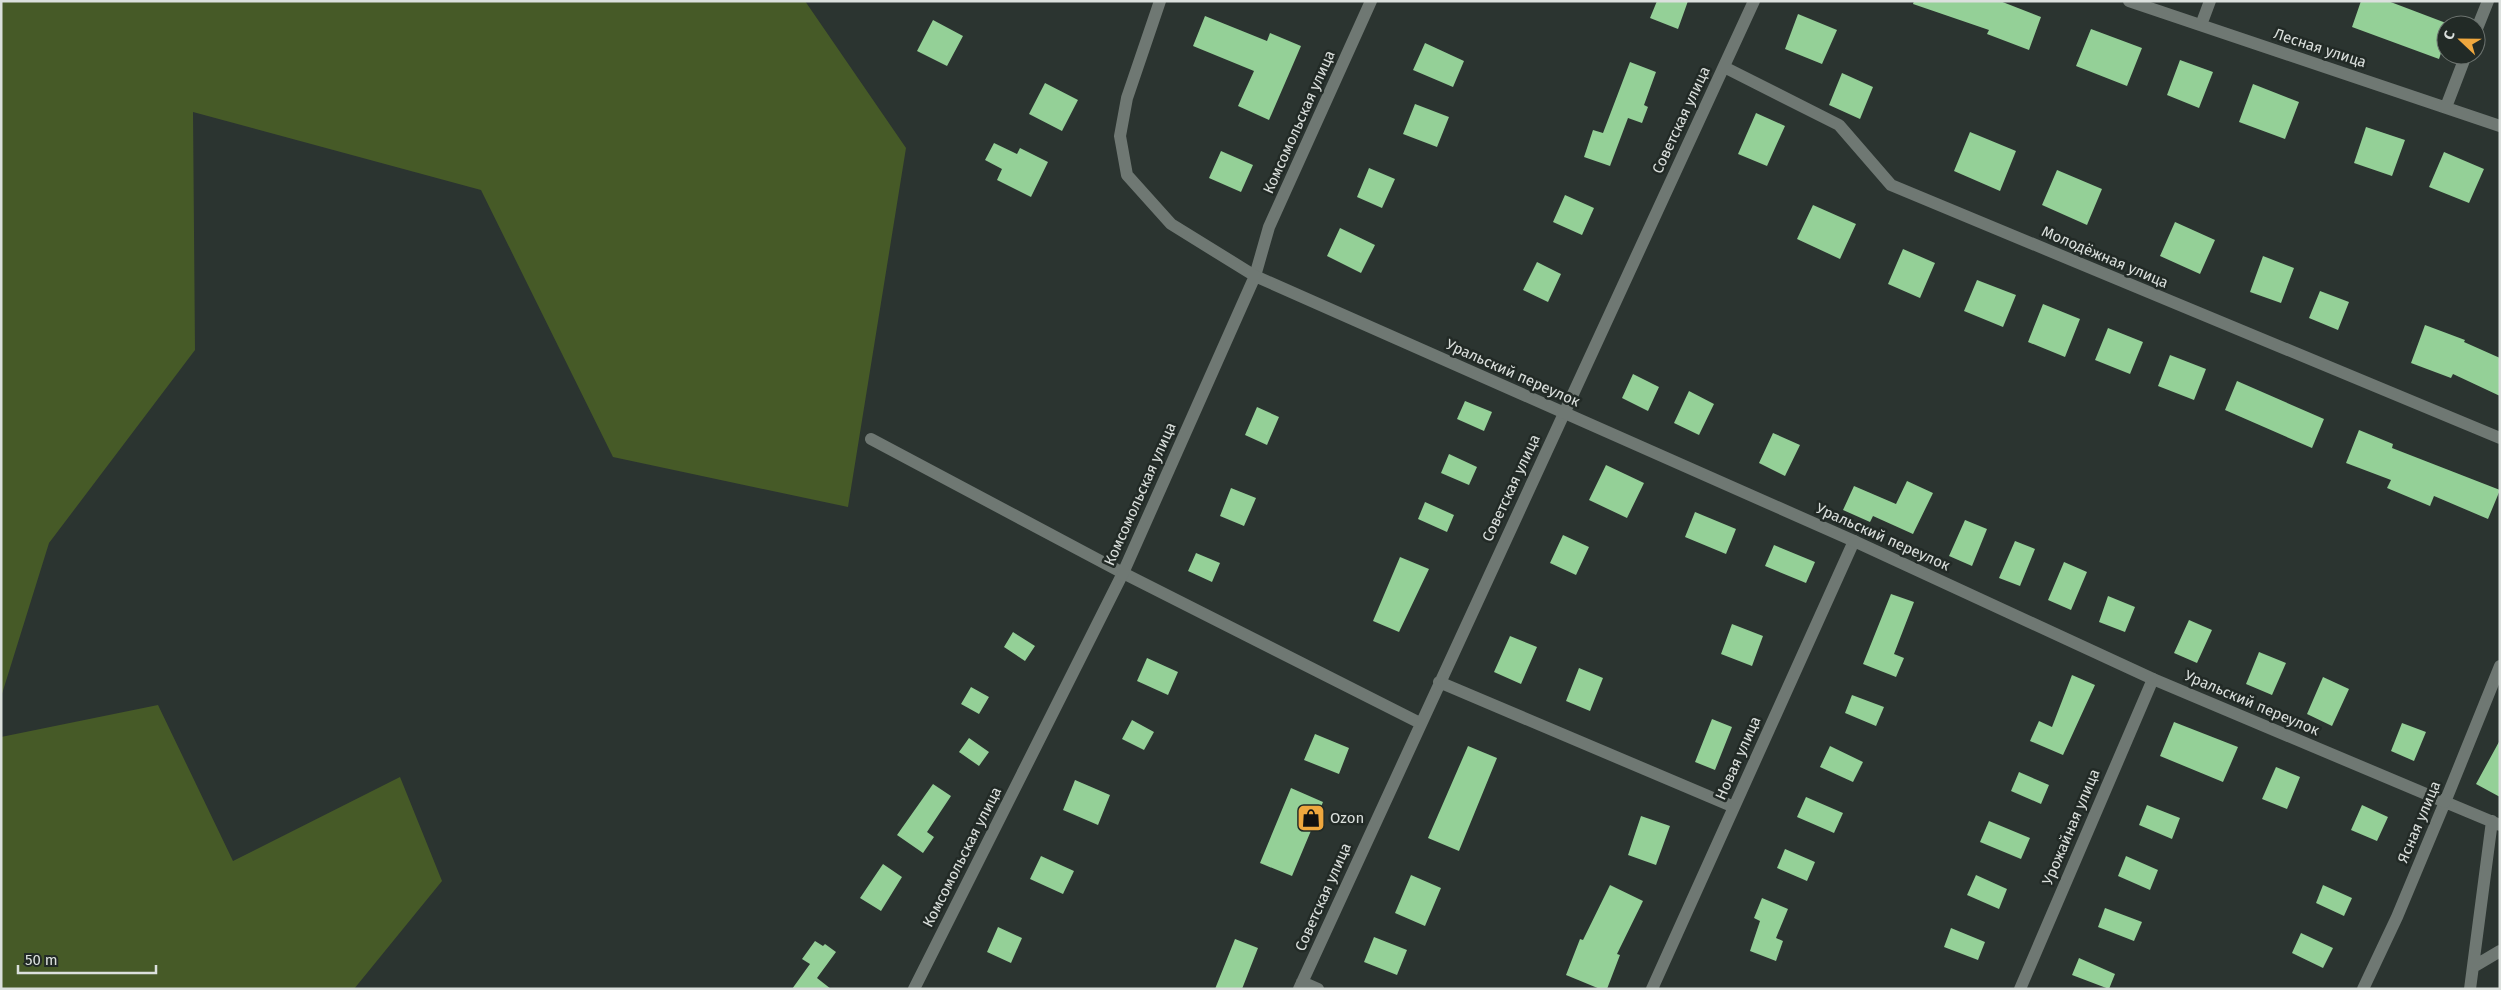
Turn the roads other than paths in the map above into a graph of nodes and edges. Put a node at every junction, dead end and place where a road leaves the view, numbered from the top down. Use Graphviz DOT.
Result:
graph roads {
  1 [pos="1160,1"];
  2 [pos="1371,1"];
  3 [pos="1754,1"];
  4 [pos="2130,1"];
  5 [pos="2210,1"];
  6 [pos="2488,1"];
  7 [pos="2482,15"];
  8 [pos="2201,25"];
  9 [pos="2462,65"];
  10 [pos="1724,67"];
  11 [pos="2446,107"];
  12 [pos="2500,126"];
  13 [pos="1255,276"];
  14 [pos="1563,413"];
  15 [pos="2500,438"];
  16 [pos="871,439"];
  17 [pos="1854,542"];
  18 [pos="1122,573"];
  19 [pos="2500,666"];
  20 [pos="2152,679"];
  21 [pos="1439,682"];
  22 [pos="1420,723"];
  23 [pos="2445,802"];
  24 [pos="1734,807"];
  25 [pos="2496,823"];
  26 [pos="2500,951"];
  27 [pos="2473,967"];
  28 [pos="1301,985"];
  29 [pos="914,989"];
  30 [pos="1318,989"];
  31 [pos="1652,989"];
  32 [pos="2020,989"];
  33 [pos="2363,989"];
  34 [pos="2470,989"];
  1 -- 13 [label="street, Уральский переулок"];
  2 -- 13 [label="street, Комсомольская улица"];
  3 -- 10 [label="street, Советская улица"];
  4 -- 8 [label="street, Лесная улица"];
  5 -- 8 [label="street"];
  6 -- 7 [label="street"];
  8 -- 11 [label="street, Лесная улица"];
  9 -- 11 [label="street"];
  10 -- 14 [label="street, Советская улица"];
  10 -- 15 [label="street, Молодёжная улица"];
  11 -- 12 [label="street, Лесная улица"];
  13 -- 14 [label="street, Уральский переулок"];
  13 -- 18 [label="street, Комсомольская улица"];
  14 -- 17 [label="street, Уральский переулок"];
  14 -- 21 [label="street, Советская улица"];
  16 -- 18 [label="street"];
  17 -- 20 [label="street, Уральский переулок"];
  17 -- 24 [label="street, Новая улица"];
  18 -- 22 [label="street"];
  18 -- 29 [label="street, Комсомольская улица"];
  19 -- 23 [label="street, Ясная улица"];
  20 -- 23 [label="street, Уральский переулок"];
  20 -- 32 [label="street, Урожайная улица"];
  21 -- 22 [label="street, Советская улица"];
  21 -- 24 [label="street"];
  22 -- 28 [label="street, Советская улица"];
  23 -- 25 [label="street, Уральский переулок"];
  23 -- 33 [label="street, Ясная улица"];
  24 -- 31 [label="street, Новая улица"];
  25 -- 27 [label="street"];
  26 -- 27 [label="street"];
  27 -- 34 [label="street"];
  28 -- 30 [label="street"];
}
